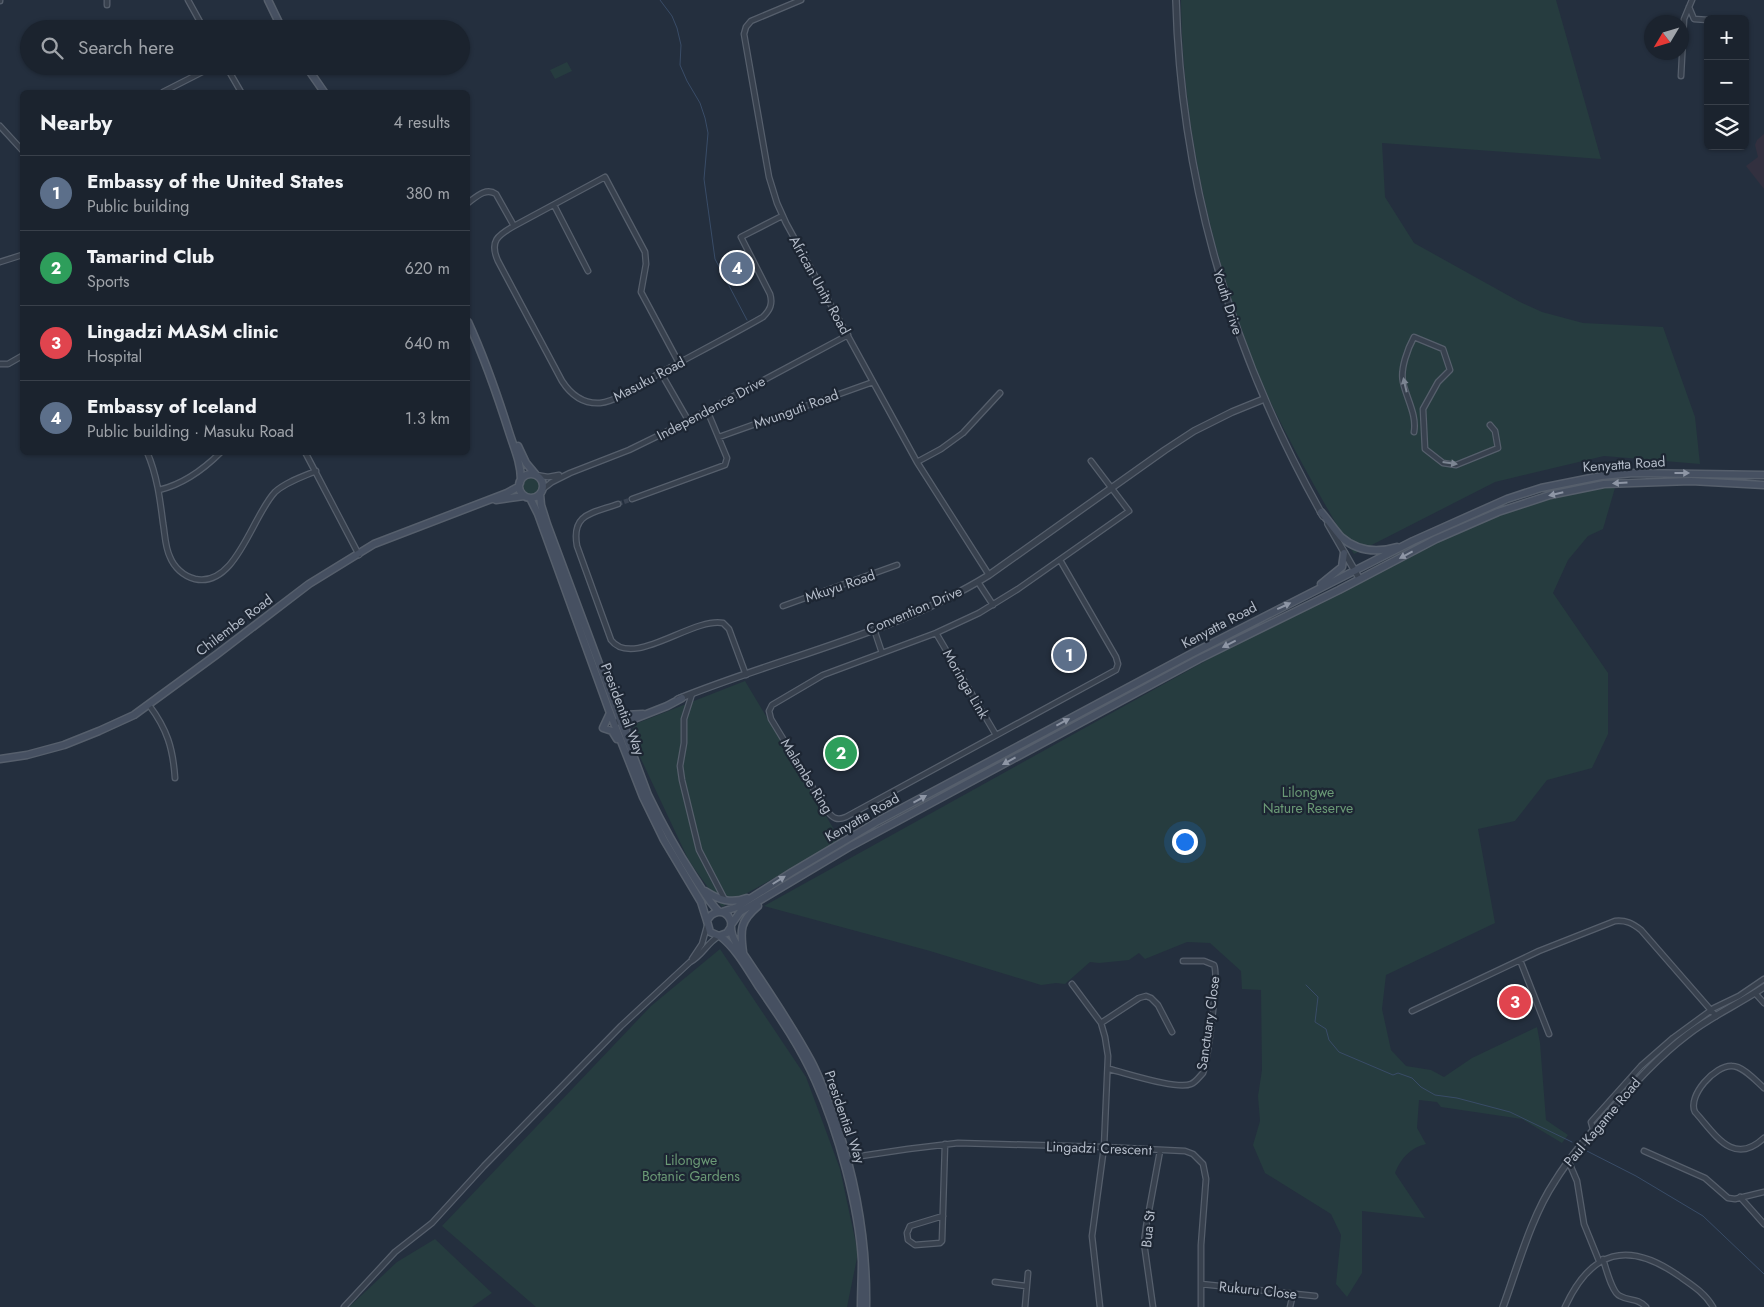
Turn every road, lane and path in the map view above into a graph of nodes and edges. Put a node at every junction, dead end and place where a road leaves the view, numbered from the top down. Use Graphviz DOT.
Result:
graph roads {
  1 [pos="188,0"];
  2 [pos="268,0"];
  3 [pos="801,0"];
  4 [pos="1176,0"];
  5 [pos="1692,0"];
  6 [pos="1689,6"];
  7 [pos="199,20"];
  8 [pos="278,20"];
  9 [pos="1704,20"];
  10 [pos="196,75"];
  11 [pos="231,75"];
  12 [pos="312,75"];
  13 [pos="1681,76"];
  14 [pos="167,90"];
  15 [pos="240,90"];
  16 [pos="323,90"];
  17 [pos="0,126"];
  18 [pos="20,148"];
  19 [pos="470,202"];
  20 [pos="554,205"];
  21 [pos="782,216"];
  22 [pos="514,226"];
  23 [pos="20,256"];
  24 [pos="0,262"];
  25 [pos="588,271"];
  26 [pos="470,327"];
  27 [pos="848,335"];
  28 [pos="20,357"];
  29 [pos="679,363"];
  30 [pos="0,364"];
  31 [pos="661,373"];
  32 [pos="873,382"];
  33 [pos="1000,394"];
  34 [pos="1264,399"];
  35 [pos="707,410"];
  36 [pos="506,420"];
  37 [pos="688,420"];
  38 [pos="1490,425"];
  39 [pos="1414,432"];
  40 [pos="719,437"];
  41 [pos="148,455"];
  42 [pos="219,455"];
  43 [pos="307,455"];
  44 [pos="1091,461"];
  45 [pos="917,462"];
  46 [pos="316,471"];
  47 [pos="570,472"];
  48 [pos="536,475"];
  49 [pos="1764,475"];
  50 [pos="520,482"];
  51 [pos="1764,485"];
  52 [pos="1112,488"];
  53 [pos="159,490"];
  54 [pos="542,492"];
  55 [pos="527,497"];
  56 [pos="632,499"];
  57 [pos="483,503"];
  58 [pos="618,504"];
  59 [pos="1321,512"];
  60 [pos="1413,541"];
  61 [pos="1344,553"];
  62 [pos="359,555"];
  63 [pos="1060,560"];
  64 [pos="897,565"];
  65 [pos="1354,570"];
  66 [pos="989,575"];
  67 [pos="1359,578"];
  68 [pos="978,582"];
  69 [pos="1313,592"];
  70 [pos="993,605"];
  71 [pos="783,606"];
  72 [pos="874,629"];
  73 [pos="936,633"];
  74 [pos="882,654"];
  75 [pos="599,664"];
  76 [pos="746,675"];
  77 [pos="692,694"];
  78 [pos="682,698"];
  79 [pos="149,705"];
  80 [pos="610,713"];
  81 [pos="643,714"];
  82 [pos="617,722"];
  83 [pos="996,735"];
  84 [pos="627,738"];
  85 [pos="0,759"];
  86 [pos="175,778"];
  87 [pos="637,782"];
  88 [pos="702,889"];
  89 [pos="757,895"];
  90 [pos="768,896"];
  91 [pos="725,900"];
  92 [pos="721,912"];
  93 [pos="707,922"];
  94 [pos="731,926"];
  95 [pos="719,936"];
  96 [pos="743,954"];
  97 [pos="1520,960"];
  98 [pos="1183,961"];
  99 [pos="690,962"];
  100 [pos="1764,979"];
  101 [pos="1072,984"];
  102 [pos="1764,987"];
  103 [pos="1755,993"];
  104 [pos="1764,1003"];
  105 [pos="1711,1010"];
  106 [pos="1412,1011"];
  107 [pos="1716,1016"];
  108 [pos="1101,1023"];
  109 [pos="1172,1032"];
  110 [pos="1549,1034"];
  111 [pos="1109,1069"];
  112 [pos="1764,1088"];
  113 [pos="1593,1129"];
  114 [pos="1764,1138"];
  115 [pos="945,1144"];
  116 [pos="1104,1147"];
  117 [pos="1160,1150"];
  118 [pos="1644,1151"];
  119 [pos="848,1160"];
  120 [pos="1568,1160"];
  121 [pos="1764,1192"];
  122 [pos="1740,1197"];
  123 [pos="943,1216"];
  124 [pos="1764,1224"];
  125 [pos="1601,1260"];
  126 [pos="1028,1273"];
  127 [pos="995,1282"];
  128 [pos="1201,1284"];
  129 [pos="1026,1286"];
  130 [pos="1293,1294"];
  131 [pos="1315,1296"];
  132 [pos="344,1307"];
  133 [pos="861,1307"];
  134 [pos="866,1307"];
  135 [pos="1025,1307"];
  136 [pos="1100,1307"];
  137 [pos="1153,1307"];
  138 [pos="1201,1307"];
  139 [pos="1290,1307"];
  140 [pos="1503,1307"];
  141 [pos="1566,1307"];
  142 [pos="1646,1307"];
  143 [pos="1713,1307"];
  1 -- 7 [label="street"];
  2 -- 8 [label="main road"];
  3 -- 21 [label="street, African Unity Road"];
  4 -- 34 [label="street, Youth Drive"];
  5 -- 6 [label="street"];
  6 -- 9 [label="street"];
  6 -- 13 [label="street"];
  10 -- 14 [label="street"];
  11 -- 15 [label="street"];
  12 -- 16 [label="main road"];
  17 -- 18 [label="street"];
  19 -- 22 [label="street"];
  20 -- 22 [label="street, Masuku Road"];
  20 -- 25 [label="street"];
  20 -- 29 [label="street, Masuku Road"];
  21 -- 27 [label="street, African Unity Road"];
  21 -- 29 [label="street, Masuku Road"];
  22 -- 31 [label="street, Masuku Road"];
  23 -- 24 [label="street"];
  26 -- 36 [label="main road"];
  27 -- 32 [label="street, African Unity Road"];
  27 -- 35 [label="street, Independence Drive"];
  28 -- 30 [label="street"];
  29 -- 31 [label="street, Masuku Road"];
  31 -- 37 [label="street"];
  32 -- 40 [label="street, Mvunguti Road"];
  32 -- 45 [label="street, African Unity Road"];
  33 -- 45 [label="street"];
  34 -- 52 [label="street, Convention Drive"];
  34 -- 59 [label="street, Youth Drive"];
  35 -- 37 [label="street, Independence Drive"];
  35 -- 40 [label="street"];
  36 -- 48 [label="main road"];
  36 -- 50 [label="main road"];
  37 -- 47 [label="street, Independence Drive"];
  39 -- 38 [label="street, one-way"];
  40 -- 56 [label="street"];
  41 -- 53 [label="street"];
  42 -- 53 [label="street"];
  43 -- 46 [label="street"];
  44 -- 52 [label="street"];
  45 -- 66 [label="street, African Unity Road"];
  46 -- 53 [label="street"];
  46 -- 62 [label="street"];
  47 -- 48 [label="street, Independence Drive"];
  47 -- 54 [label="street, Independence Drive"];
  48 -- 50 [label="main road"];
  48 -- 54 [label="main road"];
  60 -- 49 [label="main road, Kenyatta Road, one-way"];
  50 -- 55 [label="main road"];
  50 -- 57 [label="main road"];
  51 -- 67 [label="main road, Kenyatta Road, one-way"];
  52 -- 63 [label="street, Malambe Ring"];
  52 -- 66 [label="street, Convention Drive"];
  54 -- 55 [label="main road"];
  54 -- 75 [label="main road, Presidential Way"];
  55 -- 57 [label="main road"];
  55 -- 80 [label="main road, Presidential Way"];
  57 -- 62 [label="main road, Chilembe Road"];
  58 -- 76 [label="street"];
  59 -- 60 [label="main road"];
  59 -- 61 [label="street, Youth Drive"];
  60 -- 65 [label="main road, Kenyatta Road"];
  61 -- 65 [label="street, Youth Drive"];
  61 -- 69 [label="main road"];
  62 -- 79 [label="main road, Chilembe Road"];
  63 -- 70 [label="street, Malambe Ring"];
  63 -- 83 [label="street, Malambe Ring"];
  64 -- 71 [label="street, Mkuyu Road"];
  65 -- 67 [label="street, Youth Drive"];
  65 -- 69 [label="main road, Kenyatta Road"];
  66 -- 68 [label="street, Convention Drive"];
  67 -- 90 [label="main road, Kenyatta Road, one-way"];
  68 -- 70 [label="street"];
  68 -- 72 [label="street, Convention Drive"];
  89 -- 69 [label="main road, Kenyatta Road, one-way"];
  70 -- 73 [label="street, Malambe Ring"];
  72 -- 74 [label="street"];
  72 -- 76 [label="street, Convention Drive"];
  73 -- 74 [label="street, Malambe Ring"];
  73 -- 83 [label="street, Moringa Link"];
  74 -- 83 [label="street, Malambe Ring"];
  75 -- 81 [label="main road"];
  75 -- 82 [label="main road, Presidential Way"];
  76 -- 77 [label="street, Convention Drive"];
  77 -- 78 [label="street, Convention Drive"];
  77 -- 91 [label="street"];
  78 -- 81 [label="street, Convention Drive"];
  78 -- 84 [label="main road"];
  79 -- 85 [label="main road, Chilembe Road"];
  79 -- 86 [label="street"];
  80 -- 82 [label="main road, Presidential Way"];
  80 -- 87 [label="main road"];
  81 -- 82 [label="street, Convention Drive"];
  82 -- 84 [label="main road, Presidential Way"];
  82 -- 87 [label="main road, Presidential Way"];
  84 -- 88 [label="main road, Presidential Way"];
  87 -- 93 [label="main road, Presidential Way"];
  88 -- 91 [label="main road"];
  88 -- 92 [label="main road, Presidential Way"];
  89 -- 91 [label="main road"];
  89 -- 92 [label="main road, Kenyatta Road"];
  90 -- 94 [label="main road, Kenyatta Road"];
  90 -- 96 [label="main road"];
  92 -- 93 [label="main road"];
  92 -- 94 [label="main road, Presidential Way"];
  93 -- 95 [label="main road, Presidential Way"];
  93 -- 99 [label="street"];
  94 -- 95 [label="main road"];
  94 -- 96 [label="main road, Presidential Way"];
  95 -- 99 [label="street"];
  95 -- 133 [label="main road, Presidential Way"];
  96 -- 119 [label="main road, Presidential Way"];
  97 -- 105 [label="street"];
  97 -- 106 [label="street"];
  97 -- 110 [label="street"];
  98 -- 111 [label="street, Sanctuary Close"];
  99 -- 132 [label="street"];
  100 -- 105 [label="street"];
  101 -- 108 [label="street"];
  102 -- 103 [label="street, Paul Kagame Road"];
  103 -- 104 [label="street"];
  103 -- 107 [label="street, Paul Kagame Road"];
  105 -- 107 [label="street"];
  105 -- 113 [label="street"];
  107 -- 113 [label="street, Paul Kagame Road"];
  108 -- 109 [label="street"];
  108 -- 111 [label="street"];
  111 -- 116 [label="street"];
  112 -- 114 [label="street"];
  113 -- 120 [label="street, Paul Kagame Road"];
  115 -- 116 [label="street, Lingadzi Crescent"];
  115 -- 119 [label="street, Lingadzi Crescent"];
  115 -- 123 [label="street"];
  116 -- 117 [label="street, Lingadzi Crescent"];
  116 -- 136 [label="street"];
  117 -- 128 [label="street, Lingadzi Crescent"];
  117 -- 137 [label="street, Bua St"];
  118 -- 122 [label="street"];
  119 -- 134 [label="main road, Presidential Way"];
  120 -- 125 [label="street"];
  120 -- 140 [label="street, Paul Kagame Road"];
  121 -- 122 [label="street"];
  122 -- 124 [label="street"];
  123 -- 123 [label="street"];
  125 -- 141 [label="street"];
  125 -- 142 [label="street"];
  125 -- 143 [label="street"];
  126 -- 129 [label="street"];
  127 -- 129 [label="street"];
  128 -- 130 [label="street, Rukuru Close"];
  128 -- 138 [label="street, Lingadzi Crescent"];
  129 -- 135 [label="street"];
  130 -- 131 [label="street, Rukuru Close"];
  130 -- 139 [label="street"];
}
